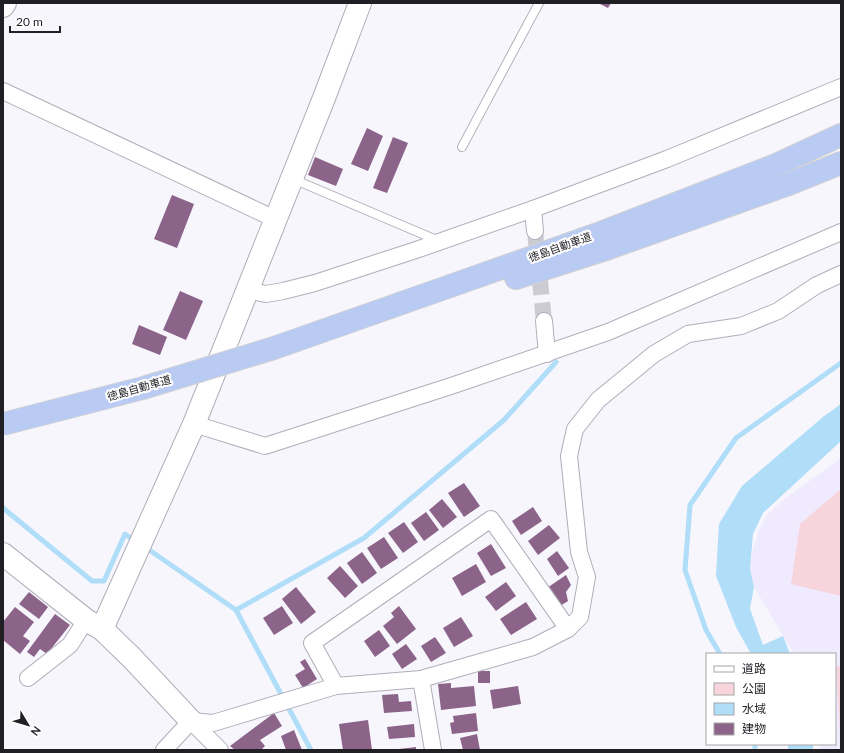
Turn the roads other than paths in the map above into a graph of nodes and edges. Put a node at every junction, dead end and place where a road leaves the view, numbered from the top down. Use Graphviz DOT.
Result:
graph roads {
  1 [pos="5,3"];
  2 [pos="360,3"];
  3 [pos="539,3"];
  4 [pos="3,6"];
  5 [pos="841,87"];
  6 [pos="3,91"];
  7 [pos="841,135"];
  8 [pos="462,148"];
  9 [pos="841,163"];
  10 [pos="292,178"];
  11 [pos="533,209"];
  12 [pos="275,219"];
  13 [pos="536,231"];
  14 [pos="841,232"];
  15 [pos="439,242"];
  16 [pos="841,274"];
  17 [pos="247,290"];
  18 [pos="544,321"];
  19 [pos="274,348"];
  20 [pos="547,354"];
  21 [pos="3,424"];
  22 [pos="194,424"];
  23 [pos="3,554"];
  24 [pos="94,624"];
  25 [pos="568,628"];
  26 [pos="28,678"];
  27 [pos="421,679"];
  28 [pos="336,686"];
  29 [pos="191,721"];
  30 [pos="164,750"];
  31 [pos="220,750"];
  32 [pos="433,750"];
  1 -- 4 [label="street"];
  2 -- 10 [label="street"];
  3 -- 8 [label="lane"];
  5 -- 11 [label="street"];
  6 -- 12 [label="street"];
  7 -- 19 [label="highway, 徳島自動車道"];
  9 -- 19 [label="highway, 徳島自動車道"];
  10 -- 12 [label="street"];
  10 -- 15 [label="lane"];
  11 -- 13 [label="street"];
  11 -- 15 [label="street"];
  12 -- 17 [label="street"];
  14 -- 20 [label="street"];
  15 -- 17 [label="street"];
  16 -- 25 [label="street"];
  17 -- 22 [label="street"];
  18 -- 20 [label="street"];
  19 -- 21 [label="highway, 徳島自動車道, bridge"];
  20 -- 22 [label="street"];
  22 -- 24 [label="street"];
  23 -- 24 [label="street"];
  24 -- 26 [label="street"];
  24 -- 29 [label="street"];
  25 -- 27 [label="street"];
  25 -- 28 [label="street"];
  27 -- 28 [label="street"];
  27 -- 32 [label="street"];
  28 -- 29 [label="street"];
  29 -- 30 [label="street"];
  29 -- 31 [label="street"];
}
